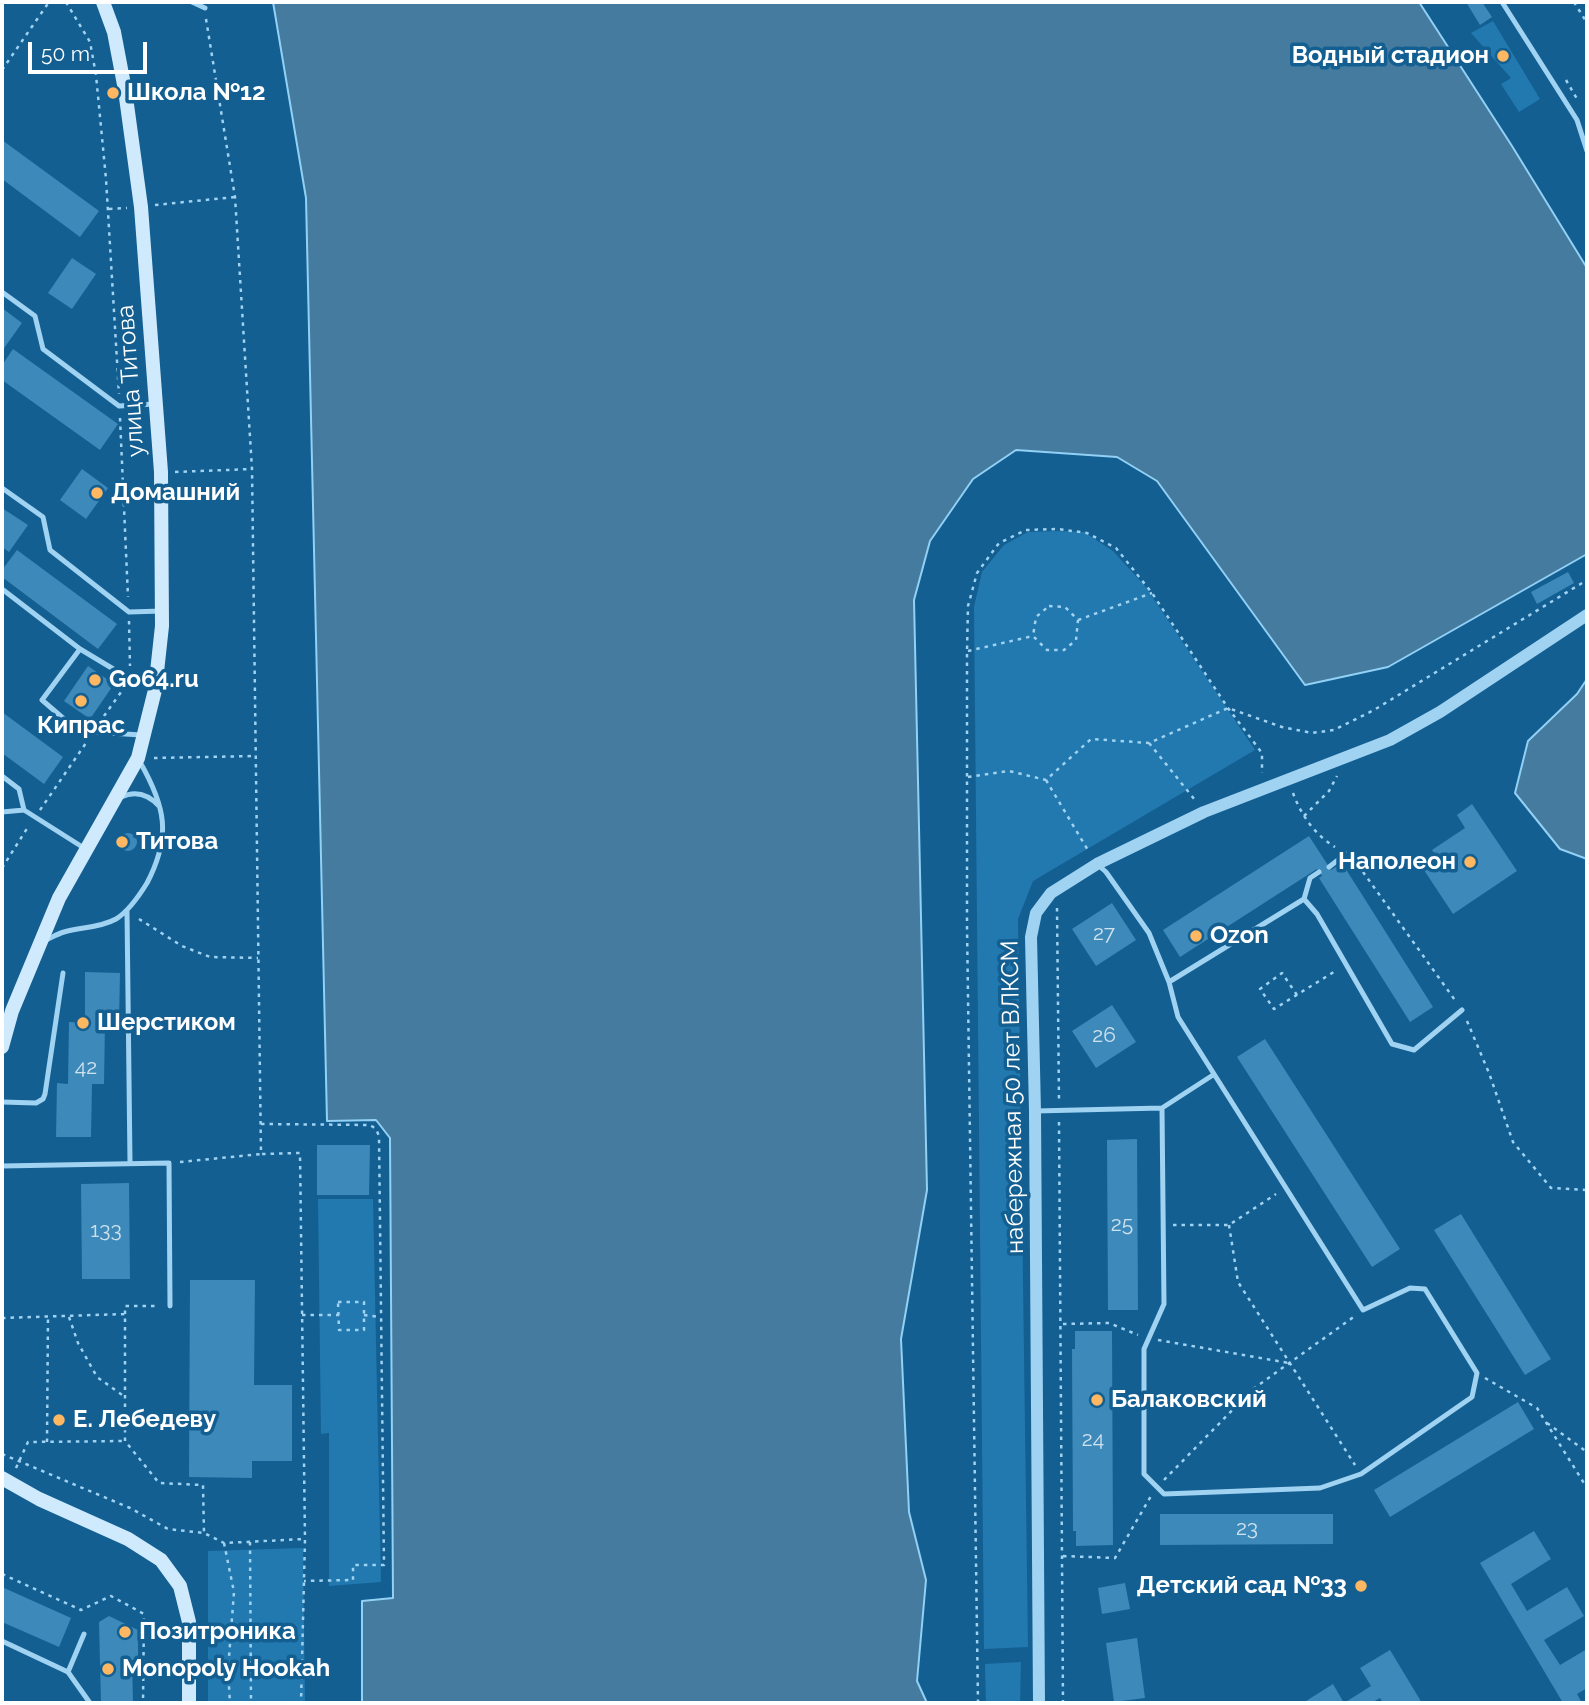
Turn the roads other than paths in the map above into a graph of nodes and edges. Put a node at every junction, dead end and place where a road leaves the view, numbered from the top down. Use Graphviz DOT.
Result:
graph roads {
  1 [pos="103,2"];
  2 [pos="192,2"];
  3 [pos="1502,2"];
  4 [pos="205,8"];
  5 [pos="1587,151"];
  6 [pos="2,292"];
  7 [pos="156,404"];
  8 [pos="2,488"];
  9 [pos="2,589"];
  10 [pos="162,611"];
  11 [pos="1587,615"];
  12 [pos="80,649"];
  13 [pos="156,679"];
  14 [pos="144,735"];
  15 [pos="138,758"];
  16 [pos="2,776"];
  17 [pos="115,799"];
  18 [pos="161,808"];
  19 [pos="24,810"];
  20 [pos="2,812"];
  21 [pos="87,850"];
  22 [pos="1344,852"];
  23 [pos="1097,864"];
  24 [pos="1329,867"];
  25 [pos="1319,872"];
  26 [pos="1304,899"];
  27 [pos="127,911"];
  28 [pos="38,944"];
  29 [pos="63,973"];
  30 [pos="1169,982"];
  31 [pos="7,1009"];
  32 [pos="1462,1010"];
  33 [pos="2,1047"];
  34 [pos="1213,1074"];
  35 [pos="2,1102"];
  36 [pos="1162,1108"];
  37 [pos="1035,1111"];
  38 [pos="130,1163"];
  39 [pos="2,1166"];
  40 [pos="170,1306"];
  41 [pos="5,1480"];
  42 [pos="84,1634"];
  43 [pos="2,1641"];
  44 [pos="68,1672"];
  45 [pos="90,1703"];
  46 [pos="189,1703"];
  47 [pos="1038,1703"];
  1 -- 7 [label="main road, улица Титова"];
  2 -- 4 [label="lane"];
  3 -- 5 [label="lane"];
  6 -- 7 [label="lane"];
  7 -- 10 [label="main road, улица Титова"];
  8 -- 10 [label="lane"];
  9 -- 12 [label="lane"];
  10 -- 13 [label="main road, улица Титова"];
  11 -- 23 [label="street, набережная 50 лет ВЛКСМ"];
  12 -- 13 [label="lane"];
  12 -- 14 [label="lane"];
  13 -- 14 [label="main road, улица Титова"];
  14 -- 15 [label="main road, улица Титова"];
  15 -- 17 [label="main road, улица Титова"];
  15 -- 18 [label="lane"];
  16 -- 19 [label="lane"];
  17 -- 18 [label="lane"];
  17 -- 21 [label="main road, улица Титова"];
  18 -- 27 [label="lane"];
  19 -- 20 [label="lane"];
  19 -- 21 [label="lane"];
  21 -- 28 [label="main road, улица Титова"];
  22 -- 24 [label="lane"];
  23 -- 30 [label="lane"];
  23 -- 37 [label="street, набережная 50 лет ВЛКСМ"];
  25 -- 26 [label="lane"];
  26 -- 30 [label="lane"];
  26 -- 32 [label="lane"];
  27 -- 28 [label="lane"];
  27 -- 38 [label="lane"];
  28 -- 31 [label="main road, улица Титова"];
  29 -- 35 [label="lane"];
  30 -- 34 [label="lane"];
  31 -- 33 [label="main road, улица Титова"];
  34 -- 36 [label="lane"];
  34 -- 36 [label="lane"];
  36 -- 37 [label="lane"];
  37 -- 47 [label="street, набережная 50 лет ВЛКСМ"];
  38 -- 39 [label="lane"];
  38 -- 40 [label="lane"];
  41 -- 46 [label="main road"];
  42 -- 44 [label="lane"];
  43 -- 44 [label="lane"];
  44 -- 45 [label="lane"];
}
